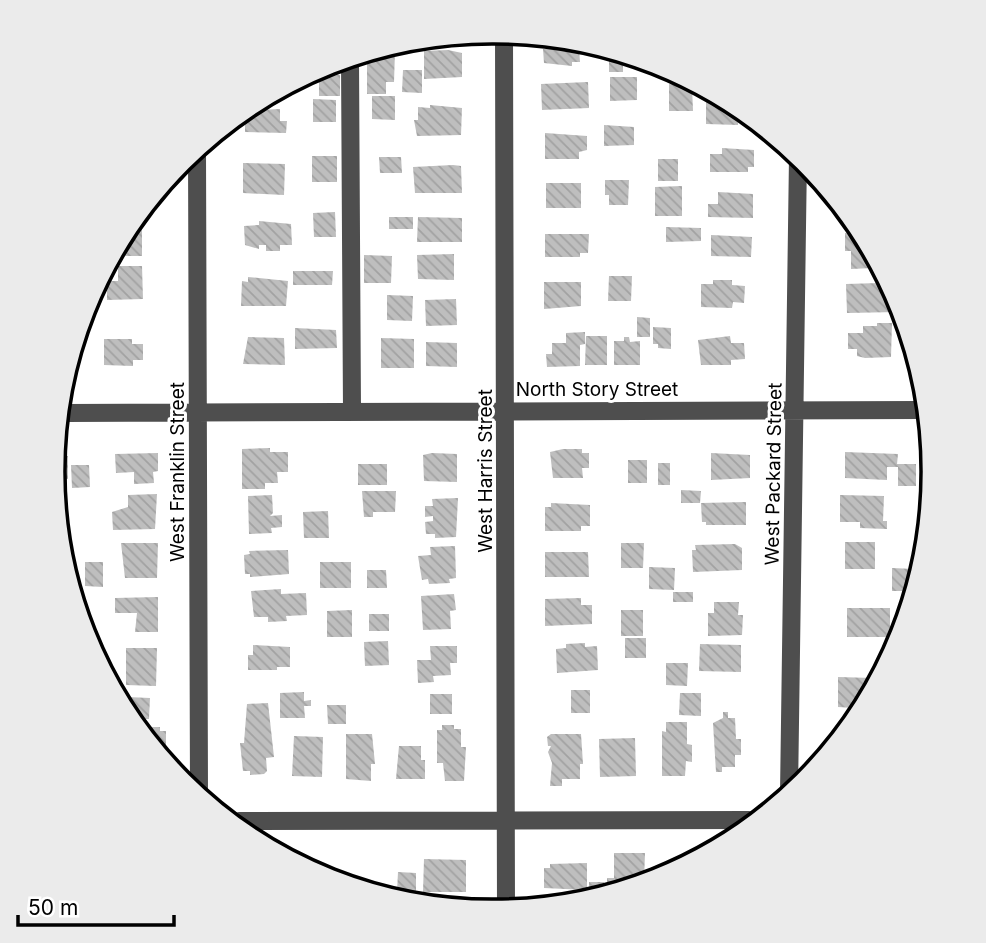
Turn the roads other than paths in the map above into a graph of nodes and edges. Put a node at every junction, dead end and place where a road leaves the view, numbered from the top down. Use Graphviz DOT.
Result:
graph roads {
  1 [pos="504,44"];
  2 [pos="350,68"];
  3 [pos="197,163"];
  4 [pos="799,173"];
  5 [pos="795,409"];
  6 [pos="916,410"];
  7 [pos="352,411"];
  8 [pos="506,411"];
  9 [pos="197,412"];
  10 [pos="69,413"];
  11 [pos="789,779"];
  12 [pos="199,782"];
  13 [pos="741,820"];
  14 [pos="247,821"];
  15 [pos="506,821"];
  16 [pos="506,899"];
  1 -- 8 [label="street, West Harris Street"];
  2 -- 7 [label="street"];
  3 -- 9 [label="street, West Franklin Street"];
  4 -- 5 [label="street, West Packard Street"];
  5 -- 6 [label="street, North Story Street"];
  5 -- 8 [label="street, North Story Street"];
  5 -- 11 [label="street, West Packard Street"];
  7 -- 8 [label="street, North Story Street"];
  7 -- 9 [label="street, North Story Street"];
  8 -- 15 [label="street, West Harris Street"];
  9 -- 10 [label="street, North Story Street"];
  9 -- 12 [label="street, West Franklin Street"];
  13 -- 15 [label="street"];
  14 -- 15 [label="street"];
  15 -- 16 [label="street, West Harris Street"];
}
